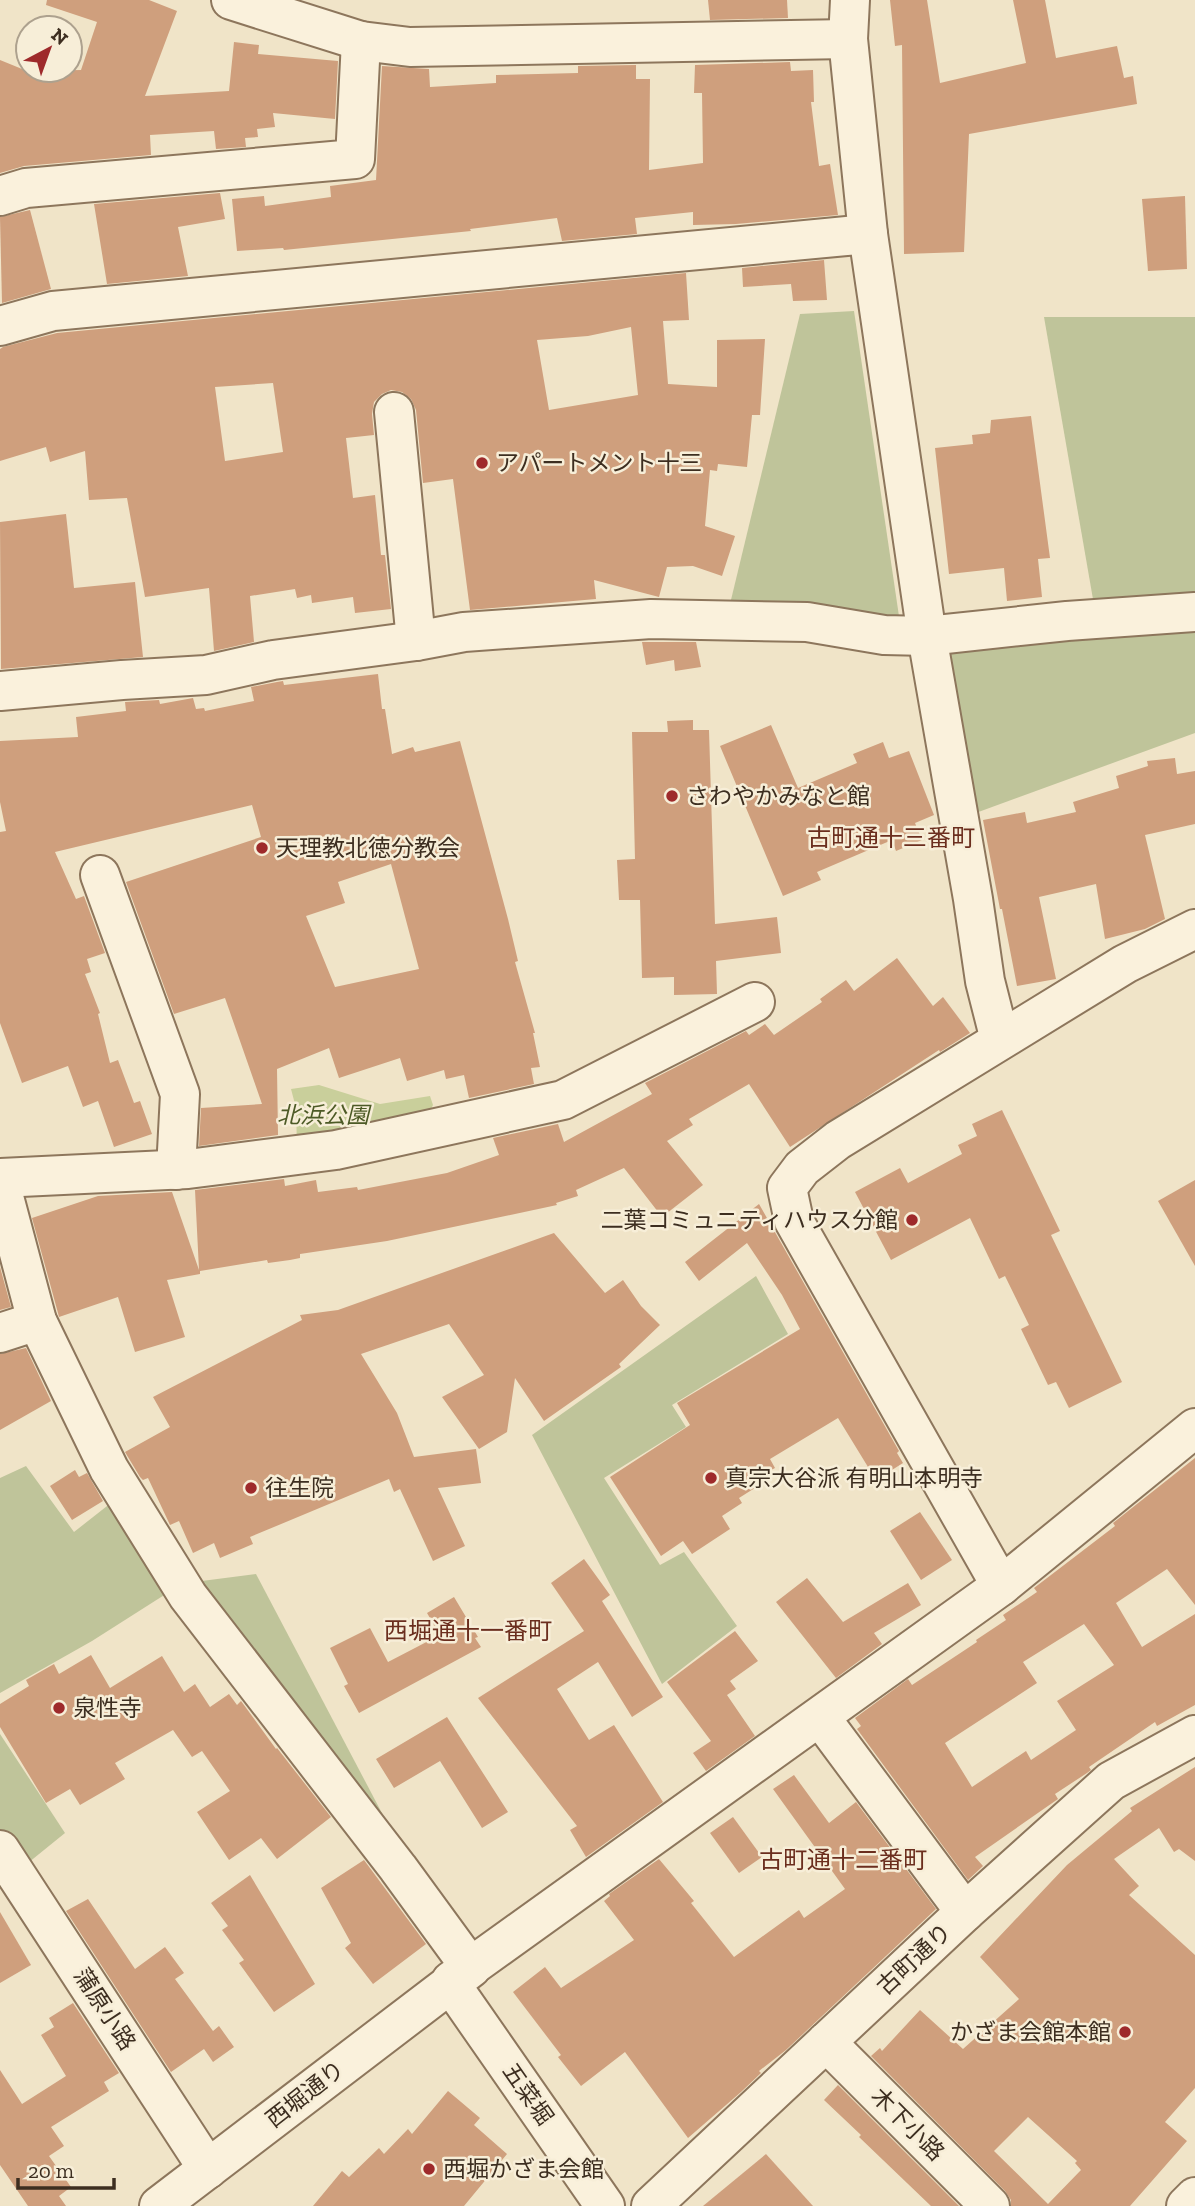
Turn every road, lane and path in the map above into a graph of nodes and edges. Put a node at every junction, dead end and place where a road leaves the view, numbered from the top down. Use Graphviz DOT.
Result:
graph roads {
  1 [pos="231,0"];
  2 [pos="850,0"];
  3 [pos="848,39"];
  4 [pos="361,41"];
  5 [pos="0,196"];
  6 [pos="868,234"];
  7 [pos="0,326"];
  8 [pos="394,412"];
  9 [pos="1195,612"];
  10 [pos="927,636"];
  11 [pos="416,641"];
  12 [pos="0,691"];
  13 [pos="100,876"];
  14 [pos="1195,929"];
  15 [pos="755,1002"];
  16 [pos="1000,1040"];
  17 [pos="176,1170"];
  18 [pos="0,1180"];
  19 [pos="37,1321"];
  20 [pos="0,1333"];
  21 [pos="1195,1428"];
  22 [pos="1001,1586"];
  23 [pos="820,1717"];
  24 [pos="1195,1735"];
  25 [pos="0,1850"];
  26 [pos="965,1912"];
  27 [pos="460,1975"];
  28 [pos="826,2042"];
  29 [pos="208,2169"];
  30 [pos="1195,2197"];
  31 [pos="159,2206"];
  32 [pos="606,2206"];
  33 [pos="651,2206"];
  34 [pos="990,2206"];
  35 [pos="1186,2206"];
  1 -- 4 [label="street"];
  2 -- 3 [label="street"];
  3 -- 4 [label="street"];
  3 -- 6 [label="street"];
  4 -- 5 [label="street"];
  6 -- 7 [label="street"];
  6 -- 10 [label="street"];
  8 -- 11 [label="street"];
  9 -- 10 [label="street"];
  10 -- 11 [label="street"];
  10 -- 16 [label="street"];
  11 -- 12 [label="street"];
  13 -- 17 [label="street"];
  14 -- 16 [label="street"];
  15 -- 17 [label="street"];
  16 -- 22 [label="street"];
  17 -- 18 [label="street"];
  18 -- 19 [label="street, 五菜堀"];
  19 -- 20 [label="street"];
  19 -- 27 [label="street, 五菜堀"];
  21 -- 22 [label="street, 西堀通り"];
  22 -- 23 [label="street, 西堀通り"];
  23 -- 26 [label="street"];
  23 -- 27 [label="street, 西堀通り"];
  24 -- 26 [label="street, 古町通り"];
  25 -- 29 [label="street, 蒲原小路"];
  26 -- 28 [label="street, 古町通り"];
  27 -- 29 [label="street, 西堀通り"];
  27 -- 32 [label="street, 五菜堀"];
  28 -- 33 [label="street, 古町通り"];
  28 -- 34 [label="street, 木下小路"];
  29 -- 31 [label="street, 西堀通り"];
  30 -- 35 [label="street"];
}
